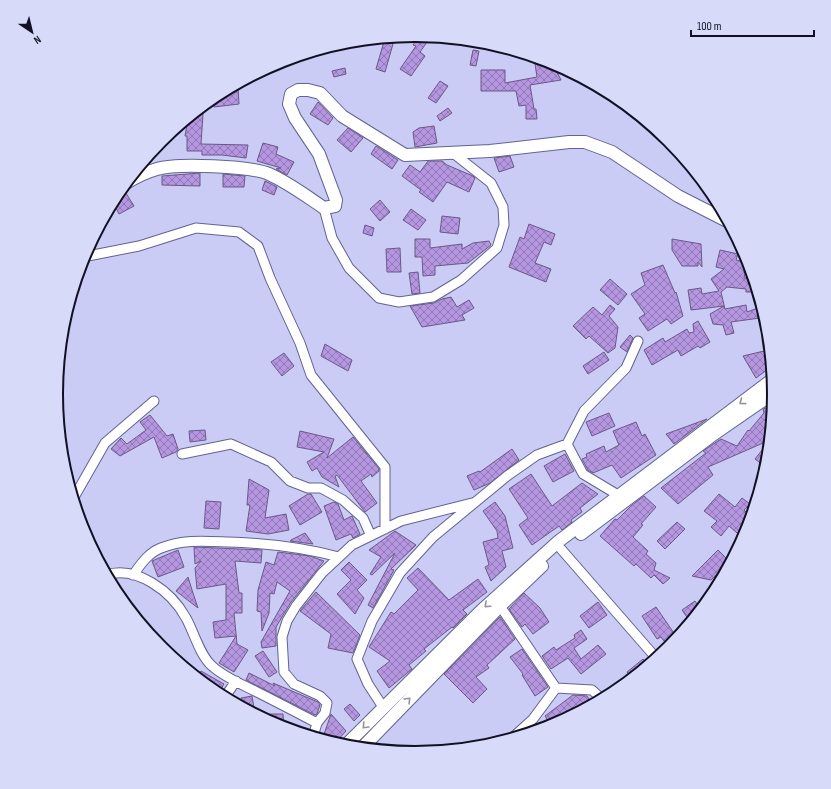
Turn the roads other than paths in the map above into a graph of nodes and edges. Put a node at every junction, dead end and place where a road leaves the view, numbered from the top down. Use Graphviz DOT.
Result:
graph roads {
  1 [pos="454,153"];
  2 [pos="138,177"];
  3 [pos="324,208"];
  4 [pos="721,218"];
  5 [pos="92,255"];
  6 [pos="638,342"];
  7 [pos="768,384"];
  8 [pos="768,397"];
  9 [pos="154,401"];
  10 [pos="567,444"];
  11 [pos="182,454"];
  12 [pos="77,492"];
  13 [pos="622,497"];
  14 [pos="475,503"];
  15 [pos="385,529"];
  16 [pos="372,536"];
  17 [pos="561,549"];
  18 [pos="339,557"];
  19 [pos="112,574"];
  20 [pos="133,575"];
  21 [pos="500,606"];
  22 [pos="654,654"];
  23 [pos="236,681"];
  24 [pos="556,688"];
  25 [pos="228,693"];
  26 [pos="598,696"];
  27 [pos="383,707"];
  28 [pos="317,723"];
  29 [pos="521,731"];
  30 [pos="314,732"];
  31 [pos="350,741"];
  32 [pos="366,744"];
  1 -- 3 [label="street"];
  1 -- 3 [label="street"];
  1 -- 4 [label="street"];
  2 -- 3 [label="street"];
  5 -- 15 [label="street"];
  6 -- 10 [label="street"];
  7 -- 13 [label="street, one-way"];
  8 -- 13 [label="street"];
  9 -- 12 [label="street"];
  10 -- 13 [label="street"];
  10 -- 14 [label="street"];
  11 -- 16 [label="street"];
  13 -- 17 [label="street"];
  13 -- 27 [label="street, one-way"];
  14 -- 15 [label="street"];
  14 -- 27 [label="street"];
  15 -- 16 [label="street"];
  16 -- 18 [label="street"];
  17 -- 21 [label="street"];
  17 -- 22 [label="street"];
  18 -- 20 [label="street"];
  18 -- 28 [label="street"];
  19 -- 20 [label="street"];
  20 -- 23 [label="street"];
  21 -- 24 [label="street"];
  32 -- 21 [label="street, one-way"];
  23 -- 25 [label="street"];
  23 -- 28 [label="street"];
  24 -- 26 [label="street"];
  24 -- 29 [label="street"];
  27 -- 31 [label="street, one-way"];
  28 -- 30 [label="street"];
}
